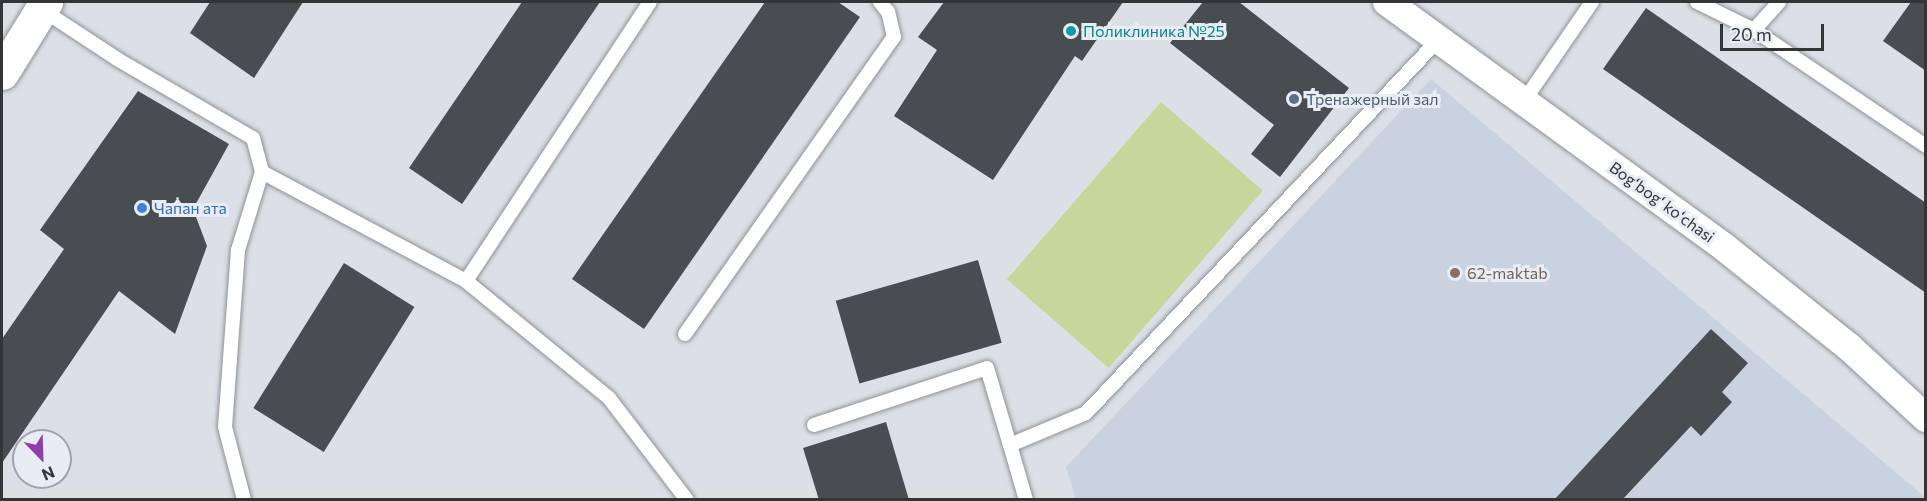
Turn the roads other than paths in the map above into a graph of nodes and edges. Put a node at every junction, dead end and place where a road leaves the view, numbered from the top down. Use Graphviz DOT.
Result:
graph roads {
  1 [pos="650,2"];
  2 [pos="880,2"];
  3 [pos="1387,2"];
  4 [pos="1592,2"];
  5 [pos="1697,2"];
  6 [pos="1779,2"];
  7 [pos="43,5"];
  8 [pos="1754,30"];
  9 [pos="1439,39"];
  10 [pos="2,73"];
  11 [pos="1524,101"];
  12 [pos="1926,146"];
  13 [pos="262,172"];
  14 [pos="466,281"];
  15 [pos="684,334"];
  16 [pos="1926,418"];
  17 [pos="814,425"];
  18 [pos="1010,445"];
  19 [pos="244,500"];
  20 [pos="687,500"];
  21 [pos="1026,500"];
  1 -- 14 [label="lane"];
  2 -- 15 [label="lane"];
  3 -- 9 [label="street, Bogʻbogʻ koʻchasi"];
  4 -- 11 [label="lane"];
  5 -- 8 [label="lane"];
  6 -- 8 [label="lane"];
  7 -- 10 [label="main road"];
  7 -- 13 [label="lane"];
  8 -- 12 [label="lane"];
  9 -- 11 [label="street, Bogʻbogʻ koʻchasi"];
  9 -- 18 [label="lane"];
  11 -- 16 [label="street, Bogʻbogʻ koʻchasi"];
  13 -- 14 [label="lane"];
  13 -- 19 [label="lane"];
  14 -- 20 [label="lane"];
  17 -- 18 [label="lane"];
  18 -- 21 [label="lane"];
}
